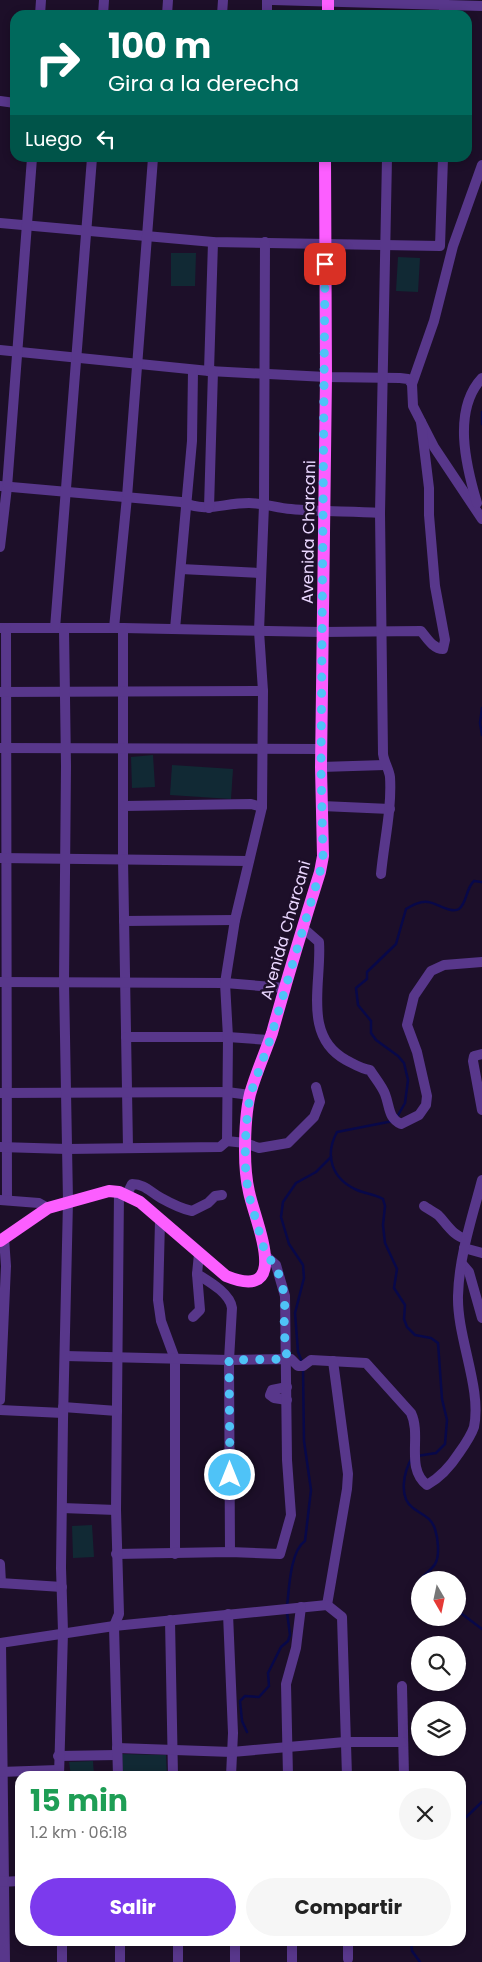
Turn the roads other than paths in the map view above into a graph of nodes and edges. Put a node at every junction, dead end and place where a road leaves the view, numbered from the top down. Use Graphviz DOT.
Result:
graph roads {
  1 [pos="272,0"];
  2 [pos="389,2"];
  3 [pos="328,6"];
  4 [pos="482,6"];
  5 [pos="444,7"];
  6 [pos="32,162"];
  7 [pos="92,162"];
  8 [pos="153,162"];
  9 [pos="325,162"];
  10 [pos="387,162"];
  11 [pos="443,162"];
  12 [pos="482,165"];
  13 [pos="0,223"];
  14 [pos="27,226"];
  15 [pos="88,232"];
  16 [pos="148,238"];
  17 [pos="213,242"];
  18 [pos="265,242"];
  19 [pos="325,245"];
  20 [pos="386,246"];
  21 [pos="0,350"];
  22 [pos="16,351"];
  23 [pos="76,357"];
  24 [pos="136,365"];
  25 [pos="193,370"];
  26 [pos="211,371"];
  27 [pos="264,374"];
  28 [pos="326,377"];
  29 [pos="482,378"];
  30 [pos="383,379"];
  31 [pos="412,384"];
  32 [pos="421,422"];
  33 [pos="4,486"];
  34 [pos="65,493"];
  35 [pos="127,497"];
  36 [pos="188,505"];
  37 [pos="264,505"];
  38 [pos="209,508"];
  39 [pos="324,510"];
  40 [pos="380,513"];
  41 [pos="481,518"];
  42 [pos="0,547"];
  43 [pos="181,569"];
  44 [pos="261,573"];
  45 [pos="3,628"];
  46 [pos="59,628"];
  47 [pos="118,628"];
  48 [pos="175,629"];
  49 [pos="259,631"];
  50 [pos="322,632"];
  51 [pos="383,632"];
  52 [pos="65,691"];
  53 [pos="123,691"];
  54 [pos="263,691"];
  55 [pos="2,692"];
  56 [pos="4,748"];
  57 [pos="66,748"];
  58 [pos="124,748"];
  59 [pos="262,748"];
  60 [pos="321,749"];
  61 [pos="385,765"];
  62 [pos="321,767"];
  63 [pos="4,803"];
  64 [pos="124,806"];
  65 [pos="322,806"];
  66 [pos="262,807"];
  67 [pos="390,808"];
  68 [pos="4,858"];
  69 [pos="65,859"];
  70 [pos="123,859"];
  71 [pos="248,861"];
  72 [pos="380,874"];
  73 [pos="235,920"];
  74 [pos="124,921"];
  75 [pos="302,928"];
  76 [pos="482,962"];
  77 [pos="3,982"];
  78 [pos="64,982"];
  79 [pos="126,982"];
  80 [pos="225,984"];
  81 [pos="285,988"];
  82 [pos="126,1037"];
  83 [pos="228,1037"];
  84 [pos="270,1040"];
  85 [pos="482,1054"];
  86 [pos="316,1087"];
  87 [pos="127,1092"];
  88 [pos="227,1092"];
  89 [pos="3,1093"];
  90 [pos="66,1093"];
  91 [pos="250,1095"];
  92 [pos="482,1110"];
  93 [pos="227,1141"];
  94 [pos="245,1143"];
  95 [pos="4,1147"];
  96 [pos="128,1148"];
  97 [pos="67,1149"];
  98 [pos="482,1180"];
  99 [pos="123,1194"];
  100 [pos="222,1195"];
  101 [pos="161,1198"];
  102 [pos="4,1200"];
  103 [pos="68,1201"];
  104 [pos="424,1206"];
  105 [pos="48,1208"];
  106 [pos="146,1208"];
  107 [pos="160,1221"];
  108 [pos="2,1239"];
  109 [pos="465,1243"];
  110 [pos="482,1253"];
  111 [pos="199,1254"];
  112 [pos="266,1256"];
  113 [pos="463,1265"];
  114 [pos="197,1274"];
  115 [pos="192,1317"];
  116 [pos="482,1318"];
  117 [pos="65,1356"];
  118 [pos="118,1357"];
  119 [pos="175,1359"];
  120 [pos="287,1359"];
  121 [pos="229,1360"];
  122 [pos="334,1361"];
  123 [pos="287,1387"];
  124 [pos="0,1400"];
  125 [pos="287,1400"];
  126 [pos="0,1410"];
  127 [pos="63,1410"];
  128 [pos="117,1410"];
  129 [pos="62,1508"];
  130 [pos="116,1510"];
  131 [pos="230,1552"];
  132 [pos="116,1554"];
  133 [pos="175,1554"];
  134 [pos="0,1564"];
  135 [pos="0,1583"];
  136 [pos="62,1587"];
  137 [pos="327,1605"];
  138 [pos="302,1607"];
  139 [pos="228,1614"];
  140 [pos="170,1620"];
  141 [pos="114,1626"];
  142 [pos="63,1632"];
  143 [pos="0,1643"];
  144 [pos="402,1686"];
  145 [pos="345,1742"];
  146 [pos="403,1742"];
  147 [pos="287,1748"];
  148 [pos="172,1751"];
  149 [pos="117,1752"];
  150 [pos="232,1752"];
  151 [pos="58,1756"];
  152 [pos="58,1771"];
  153 [pos="118,1771"];
  154 [pos="173,1771"];
  155 [pos="231,1771"];
  156 [pos="288,1771"];
  157 [pos="347,1771"];
  158 [pos="404,1771"];
  159 [pos="2,1772"];
  160 [pos="15,1772"];
  161 [pos="15,1881"];
  162 [pos="2,1882"];
  163 [pos="62,1946"];
  164 [pos="120,1946"];
  165 [pos="178,1946"];
  166 [pos="235,1946"];
  167 [pos="292,1946"];
  168 [pos="348,1946"];
  169 [pos="348,1959"];
  170 [pos="5,1962"];
  171 [pos="62,1962"];
  172 [pos="120,1962"];
  173 [pos="178,1962"];
  174 [pos="235,1962"];
  175 [pos="292,1962"];
  1 -- 3 [label="street"];
  2 -- 3 [label="street"];
  2 -- 5 [label="street"];
  4 -- 5 [label="street"];
  6 -- 14 [label="street"];
  7 -- 15 [label="street"];
  8 -- 16 [label="street"];
  9 -- 19 [label="main road, Avenida Charcani"];
  10 -- 20 [label="street"];
  11 -- 20 [label="street"];
  12 -- 31 [label="street"];
  13 -- 14 [label="street"];
  14 -- 15 [label="street"];
  14 -- 22 [label="street"];
  15 -- 16 [label="street"];
  15 -- 23 [label="street"];
  16 -- 17 [label="street"];
  16 -- 24 [label="street"];
  17 -- 18 [label="street"];
  17 -- 26 [label="street"];
  18 -- 19 [label="street"];
  18 -- 27 [label="street"];
  19 -- 20 [label="street"];
  19 -- 28 [label="main road, Avenida Charcani"];
  20 -- 30 [label="street"];
  21 -- 22 [label="street"];
  22 -- 23 [label="street"];
  22 -- 33 [label="street"];
  23 -- 24 [label="street"];
  23 -- 34 [label="street"];
  24 -- 25 [label="street"];
  24 -- 35 [label="street"];
  25 -- 26 [label="street"];
  25 -- 36 [label="street"];
  26 -- 27 [label="street"];
  26 -- 38 [label="street"];
  27 -- 28 [label="street"];
  27 -- 37 [label="street"];
  28 -- 30 [label="street"];
  28 -- 39 [label="main road, Avenida Charcani"];
  29 -- 41 [label="street"];
  30 -- 31 [label="street"];
  30 -- 40 [label="street"];
  31 -- 32 [label="street"];
  32 -- 41 [label="street"];
  32 -- 51 [label="street"];
  33 -- 34 [label="street"];
  33 -- 42 [label="street"];
  34 -- 35 [label="street"];
  34 -- 46 [label="street"];
  35 -- 36 [label="street"];
  35 -- 47 [label="street"];
  36 -- 38 [label="street"];
  36 -- 43 [label="street"];
  37 -- 38 [label="street"];
  37 -- 39 [label="street"];
  37 -- 44 [label="street"];
  39 -- 40 [label="street"];
  39 -- 50 [label="main road, Avenida Charcani"];
  40 -- 51 [label="street"];
  43 -- 44 [label="street"];
  43 -- 48 [label="street"];
  44 -- 49 [label="street"];
  45 -- 46 [label="street"];
  45 -- 55 [label="street"];
  46 -- 47 [label="street"];
  46 -- 52 [label="street"];
  47 -- 48 [label="street"];
  47 -- 53 [label="street"];
  48 -- 49 [label="street"];
  49 -- 50 [label="street"];
  49 -- 54 [label="street"];
  50 -- 51 [label="street"];
  50 -- 60 [label="main road, Avenida Charcani"];
  51 -- 61 [label="street"];
  52 -- 53 [label="street"];
  52 -- 55 [label="street"];
  52 -- 57 [label="street"];
  53 -- 54 [label="street"];
  53 -- 58 [label="street"];
  54 -- 59 [label="street"];
  55 -- 56 [label="street"];
  56 -- 57 [label="street"];
  56 -- 63 [label="street"];
  57 -- 58 [label="street"];
  57 -- 69 [label="street"];
  58 -- 59 [label="street"];
  58 -- 64 [label="street"];
  59 -- 60 [label="street"];
  59 -- 66 [label="street"];
  60 -- 62 [label="main road, Avenida Charcani"];
  61 -- 62 [label="street"];
  61 -- 67 [label="street"];
  62 -- 65 [label="main road, Avenida Charcani"];
  63 -- 68 [label="street"];
  64 -- 66 [label="street"];
  64 -- 70 [label="street"];
  65 -- 67 [label="street"];
  65 -- 75 [label="main road, Avenida Charcani"];
  66 -- 71 [label="street"];
  67 -- 72 [label="street"];
  68 -- 69 [label="street"];
  68 -- 77 [label="street"];
  69 -- 70 [label="street"];
  69 -- 78 [label="street"];
  70 -- 71 [label="street"];
  70 -- 74 [label="street"];
  71 -- 73 [label="street"];
  73 -- 74 [label="street"];
  73 -- 80 [label="street"];
  74 -- 79 [label="street"];
  75 -- 76 [label="street"];
  75 -- 81 [label="main road, Avenida Charcani"];
  77 -- 78 [label="street"];
  77 -- 89 [label="street"];
  78 -- 79 [label="street"];
  78 -- 90 [label="street"];
  79 -- 80 [label="street"];
  79 -- 82 [label="street"];
  80 -- 81 [label="street"];
  80 -- 83 [label="street"];
  81 -- 84 [label="main road, Avenida Charcani"];
  82 -- 83 [label="street"];
  82 -- 87 [label="street"];
  83 -- 84 [label="street"];
  83 -- 88 [label="street"];
  84 -- 91 [label="main road, Avenida Charcani"];
  85 -- 92 [label="street"];
  86 -- 94 [label="street"];
  87 -- 88 [label="street"];
  87 -- 90 [label="street"];
  87 -- 96 [label="street"];
  88 -- 91 [label="street"];
  88 -- 93 [label="street"];
  89 -- 90 [label="street"];
  89 -- 95 [label="street"];
  90 -- 97 [label="street"];
  91 -- 94 [label="main road, Avenida Charcani"];
  93 -- 94 [label="street"];
  93 -- 96 [label="street"];
  94 -- 112 [label="main road, Avenida Charcani"];
  95 -- 97 [label="street"];
  95 -- 102 [label="street"];
  96 -- 97 [label="street"];
  97 -- 103 [label="street"];
  98 -- 109 [label="street"];
  99 -- 101 [label="street"];
  99 -- 103 [label="main road"];
  99 -- 106 [label="main road"];
  99 -- 118 [label="street"];
  100 -- 101 [label="street"];
  101 -- 106 [label="street"];
  102 -- 105 [label="street"];
  103 -- 105 [label="main road"];
  103 -- 117 [label="street"];
  104 -- 109 [label="street"];
  105 -- 108 [label="main road"];
  106 -- 107 [label="main road"];
  107 -- 111 [label="main road"];
  107 -- 119 [label="street"];
  108 -- 124 [label="street"];
  109 -- 110 [label="street"];
  109 -- 113 [label="street"];
  111 -- 112 [label="main road"];
  111 -- 114 [label="street"];
  112 -- 120 [label="street"];
  113 -- 116 [label="street"];
  113 -- 122 [label="street"];
  114 -- 115 [label="street"];
  114 -- 121 [label="street"];
  117 -- 118 [label="street"];
  117 -- 127 [label="street"];
  118 -- 119 [label="street"];
  118 -- 128 [label="street"];
  119 -- 121 [label="street"];
  119 -- 133 [label="street"];
  120 -- 121 [label="street"];
  120 -- 122 [label="street"];
  120 -- 123 [label="street"];
  121 -- 131 [label="street"];
  122 -- 137 [label="street"];
  123 -- 125 [label="street"];
  123 -- 125 [label="street"];
  125 -- 131 [label="street"];
  126 -- 127 [label="street"];
  127 -- 128 [label="street"];
  127 -- 129 [label="street"];
  128 -- 130 [label="street"];
  129 -- 130 [label="street"];
  129 -- 136 [label="street"];
  130 -- 132 [label="street"];
  131 -- 133 [label="street"];
  132 -- 133 [label="street"];
  132 -- 141 [label="street"];
  134 -- 135 [label="street"];
  135 -- 136 [label="street"];
  136 -- 142 [label="street"];
  137 -- 138 [label="street"];
  137 -- 145 [label="street"];
  138 -- 139 [label="street"];
  138 -- 147 [label="street"];
  139 -- 140 [label="street"];
  139 -- 150 [label="street"];
  140 -- 141 [label="street"];
  140 -- 148 [label="street"];
  141 -- 142 [label="street"];
  141 -- 149 [label="street"];
  142 -- 143 [label="street"];
  142 -- 151 [label="street"];
  143 -- 159 [label="street"];
  144 -- 146 [label="street"];
  145 -- 146 [label="street"];
  145 -- 147 [label="street"];
  145 -- 157 [label="street"];
  146 -- 158 [label="street"];
  147 -- 150 [label="street"];
  147 -- 156 [label="street"];
  148 -- 149 [label="street"];
  148 -- 150 [label="street"];
  148 -- 154 [label="street"];
  149 -- 151 [label="street"];
  149 -- 153 [label="street"];
  150 -- 155 [label="street"];
  151 -- 152 [label="street"];
  159 -- 160 [label="street"];
  159 -- 162 [label="street"];
  161 -- 162 [label="street"];
  162 -- 170 [label="street"];
  163 -- 171 [label="street"];
  164 -- 172 [label="street"];
  165 -- 173 [label="street"];
  166 -- 174 [label="street"];
  167 -- 175 [label="street"];
  168 -- 169 [label="street"];
}
